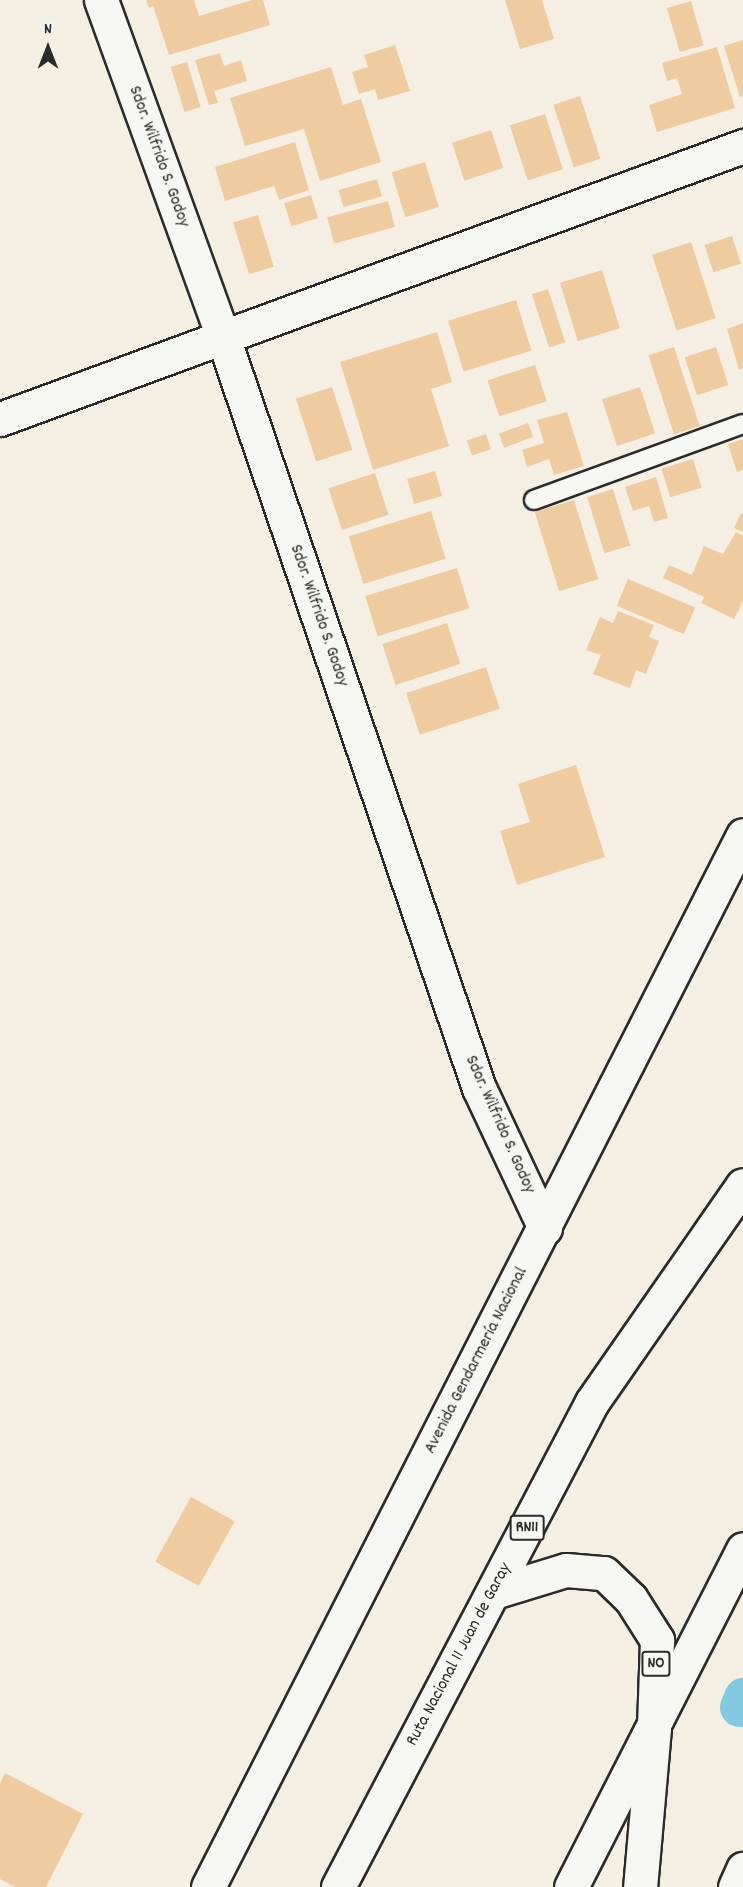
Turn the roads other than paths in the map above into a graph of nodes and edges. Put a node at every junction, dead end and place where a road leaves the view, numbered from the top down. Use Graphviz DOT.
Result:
graph roads {
  1 [pos="101,0"];
  2 [pos="743,146"];
  3 [pos="222,337"];
  4 [pos="0,419"];
  5 [pos="743,424"];
  6 [pos="534,500"];
  7 [pos="743,835"];
  8 [pos="743,1185"];
  9 [pos="545,1228"];
  10 [pos="743,1548"];
  11 [pos="494,1592"];
  12 [pos="654,1728"];
  13 [pos="743,1869"];
  14 [pos="208,1887"];
  15 [pos="338,1887"];
  16 [pos="571,1887"];
  17 [pos="640,1887"];
  18 [pos="735,1887"];
  1 -- 3 [label="main road, Sdor. Wilfrido S. Godoy"];
  2 -- 3 [label="main road"];
  3 -- 4 [label="main road"];
  3 -- 9 [label="main road, Sdor. Wilfrido S. Godoy"];
  5 -- 6 [label="lane"];
  7 -- 9 [label="main road, Avenida Gendarmería Nacional"];
  8 -- 11 [label="main road, Ruta Nacional 11 Juan de Garay / RN11"];
  9 -- 14 [label="main road, Avenida Gendarmería Nacional"];
  10 -- 12 [label="main road"];
  11 -- 12 [label="main road, NO"];
  11 -- 15 [label="main road, Ruta Nacional 11 Juan de Garay / RN11"];
  12 -- 16 [label="main road"];
  12 -- 17 [label="main road, NO"];
  13 -- 18 [label="main road"];
}
